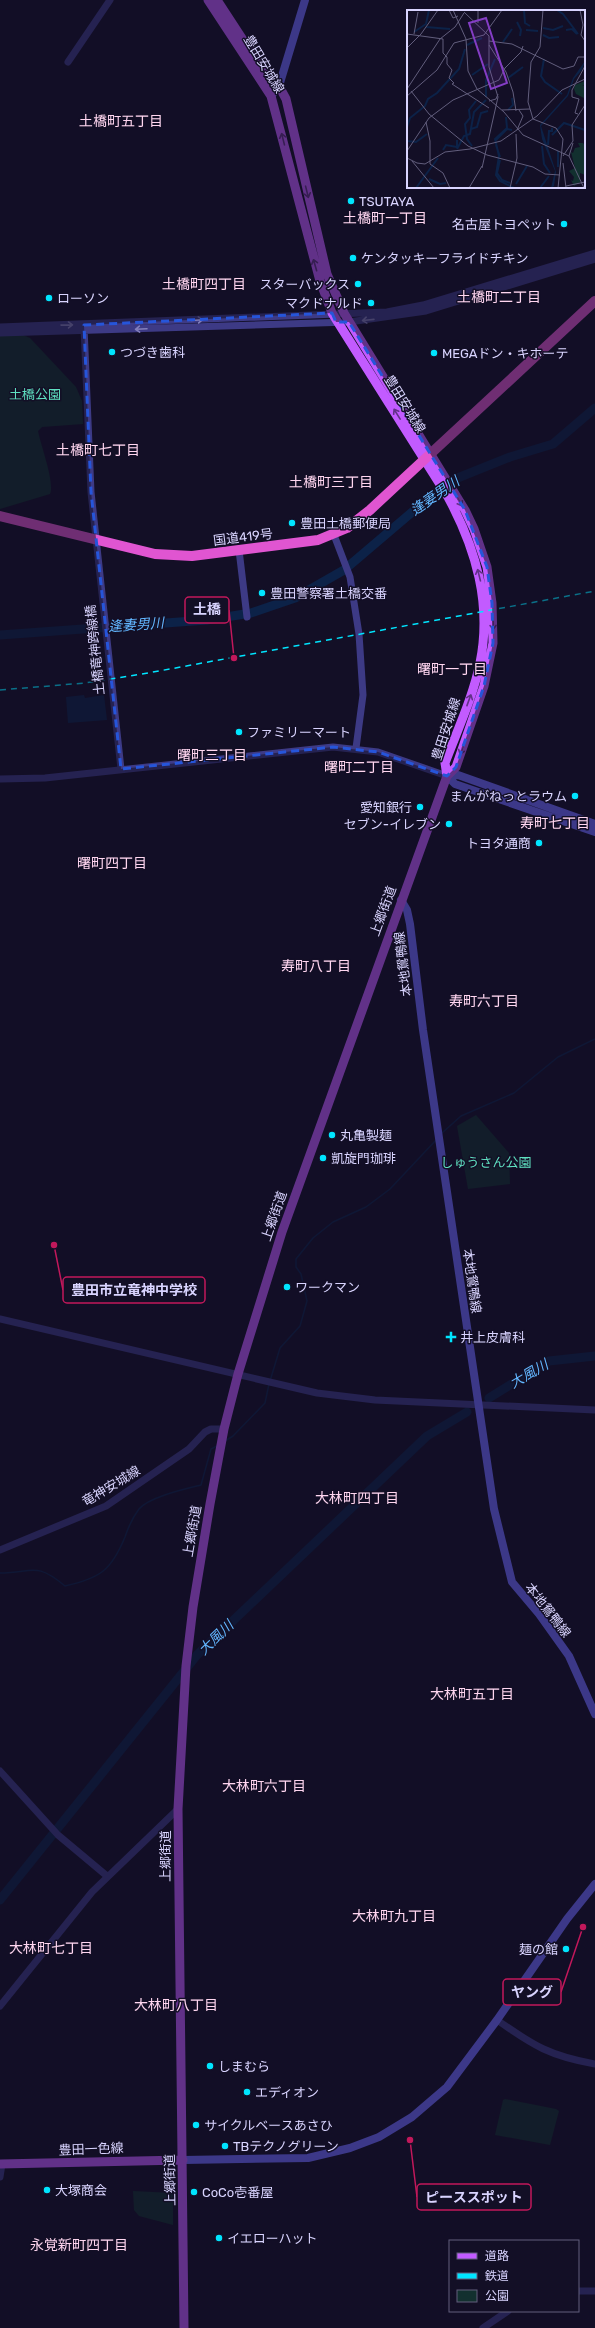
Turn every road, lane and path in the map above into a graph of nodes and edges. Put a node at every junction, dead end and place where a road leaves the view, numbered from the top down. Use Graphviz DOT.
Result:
graph roads {
  1 [pos="110,0"];
  2 [pos="208,0"];
  3 [pos="217,0"];
  4 [pos="305,0"];
  5 [pos="68,62"];
  6 [pos="279,86"];
  7 [pos="271,96"];
  8 [pos="595,253"];
  9 [pos="595,259"];
  10 [pos="595,301"];
  11 [pos="332,313"];
  12 [pos="344,313"];
  13 [pos="336,322"];
  14 [pos="349,322"];
  15 [pos="0,327"];
  16 [pos="84,328"];
  17 [pos="0,333"];
  18 [pos="421,446"];
  19 [pos="0,516"];
  20 [pos="334,535"];
  21 [pos="96,540"];
  22 [pos="239,550"];
  23 [pos="247,617"];
  24 [pos="356,748"];
  25 [pos="121,769"];
  26 [pos="447,776"];
  27 [pos="0,779"];
  28 [pos="595,824"];
  29 [pos="595,832"];
  30 [pos="401,900"];
  31 [pos="0,1318"];
  32 [pos="238,1374"];
  33 [pos="479,1406"];
  34 [pos="595,1410"];
  35 [pos="224,1429"];
  36 [pos="0,1550"];
  37 [pos="595,1714"];
  38 [pos="0,1771"];
  39 [pos="178,1809"];
  40 [pos="107,1876"];
  41 [pos="595,1884"];
  42 [pos="0,2006"];
  43 [pos="497,2020"];
  44 [pos="595,2064"];
  45 [pos="182,2160"];
  46 [pos="1,2164"];
  47 [pos="0,2177"];
  48 [pos="579,2291"];
  49 [pos="595,2291"];
  50 [pos="507,2312"];
  51 [pos="184,2328"];
  52 [pos="483,2328"];
  1 -- 5 [label="street"];
  2 -- 7 [label="main road, 豊田安城線"];
  3 -- 6 [label="main road, 豊田安城線"];
  4 -- 6 [label="main road"];
  6 -- 7 [label="main road"];
  6 -- 12 [label="main road, 豊田安城線, one-way"];
  11 -- 7 [label="main road, 豊田安城線, one-way"];
  8 -- 12 [label="street"];
  9 -- 14 [label="street, one-way"];
  10 -- 20 [label="highway, 国道419号"];
  11 -- 12 [label="street"];
  11 -- 13 [label="main road, 豊田安城線"];
  16 -- 11 [label="street, one-way"];
  12 -- 14 [label="main road, 豊田安城線"];
  13 -- 14 [label="street"];
  13 -- 16 [label="street, one-way"];
  18 -- 13 [label="main road, 豊田安城線, one-way"];
  14 -- 18 [label="main road, 豊田安城線"];
  15 -- 16 [label="street, one-way"];
  16 -- 17 [label="street"];
  16 -- 21 [label="street, 土橋竜神跨線橋"];
  26 -- 18 [label="main road, 豊田安城線, one-way"];
  18 -- 26 [label="main road, 豊田安城線, one-way"];
  19 -- 21 [label="highway, 国道419号"];
  20 -- 22 [label="highway, 国道419号"];
  20 -- 24 [label="street"];
  21 -- 22 [label="highway, 国道419号"];
  21 -- 25 [label="street, 土橋竜神跨線橋"];
  22 -- 23 [label="street"];
  24 -- 25 [label="street"];
  24 -- 26 [label="street"];
  25 -- 27 [label="street"];
  26 -- 28 [label="main road"];
  26 -- 29 [label="main road"];
  26 -- 30 [label="main road, 上郷街道"];
  30 -- 32 [label="main road, 上郷街道"];
  30 -- 33 [label="main road, 本地鴛鴨線"];
  31 -- 32 [label="street"];
  32 -- 33 [label="street"];
  32 -- 35 [label="main road, 上郷街道"];
  33 -- 34 [label="street"];
  33 -- 37 [label="main road, 本地鴛鴨線"];
  35 -- 36 [label="street, 竜神安城線"];
  35 -- 39 [label="main road, 上郷街道"];
  38 -- 40 [label="street"];
  39 -- 40 [label="street"];
  39 -- 45 [label="main road, 上郷街道"];
  40 -- 42 [label="street"];
  41 -- 43 [label="main road"];
  43 -- 44 [label="street"];
  43 -- 45 [label="main road"];
  45 -- 46 [label="main road, 豊田一色線"];
  45 -- 51 [label="main road, 上郷街道"];
  46 -- 47 [label="street"];
  48 -- 49 [label="street"];
  50 -- 52 [label="street"];
}
